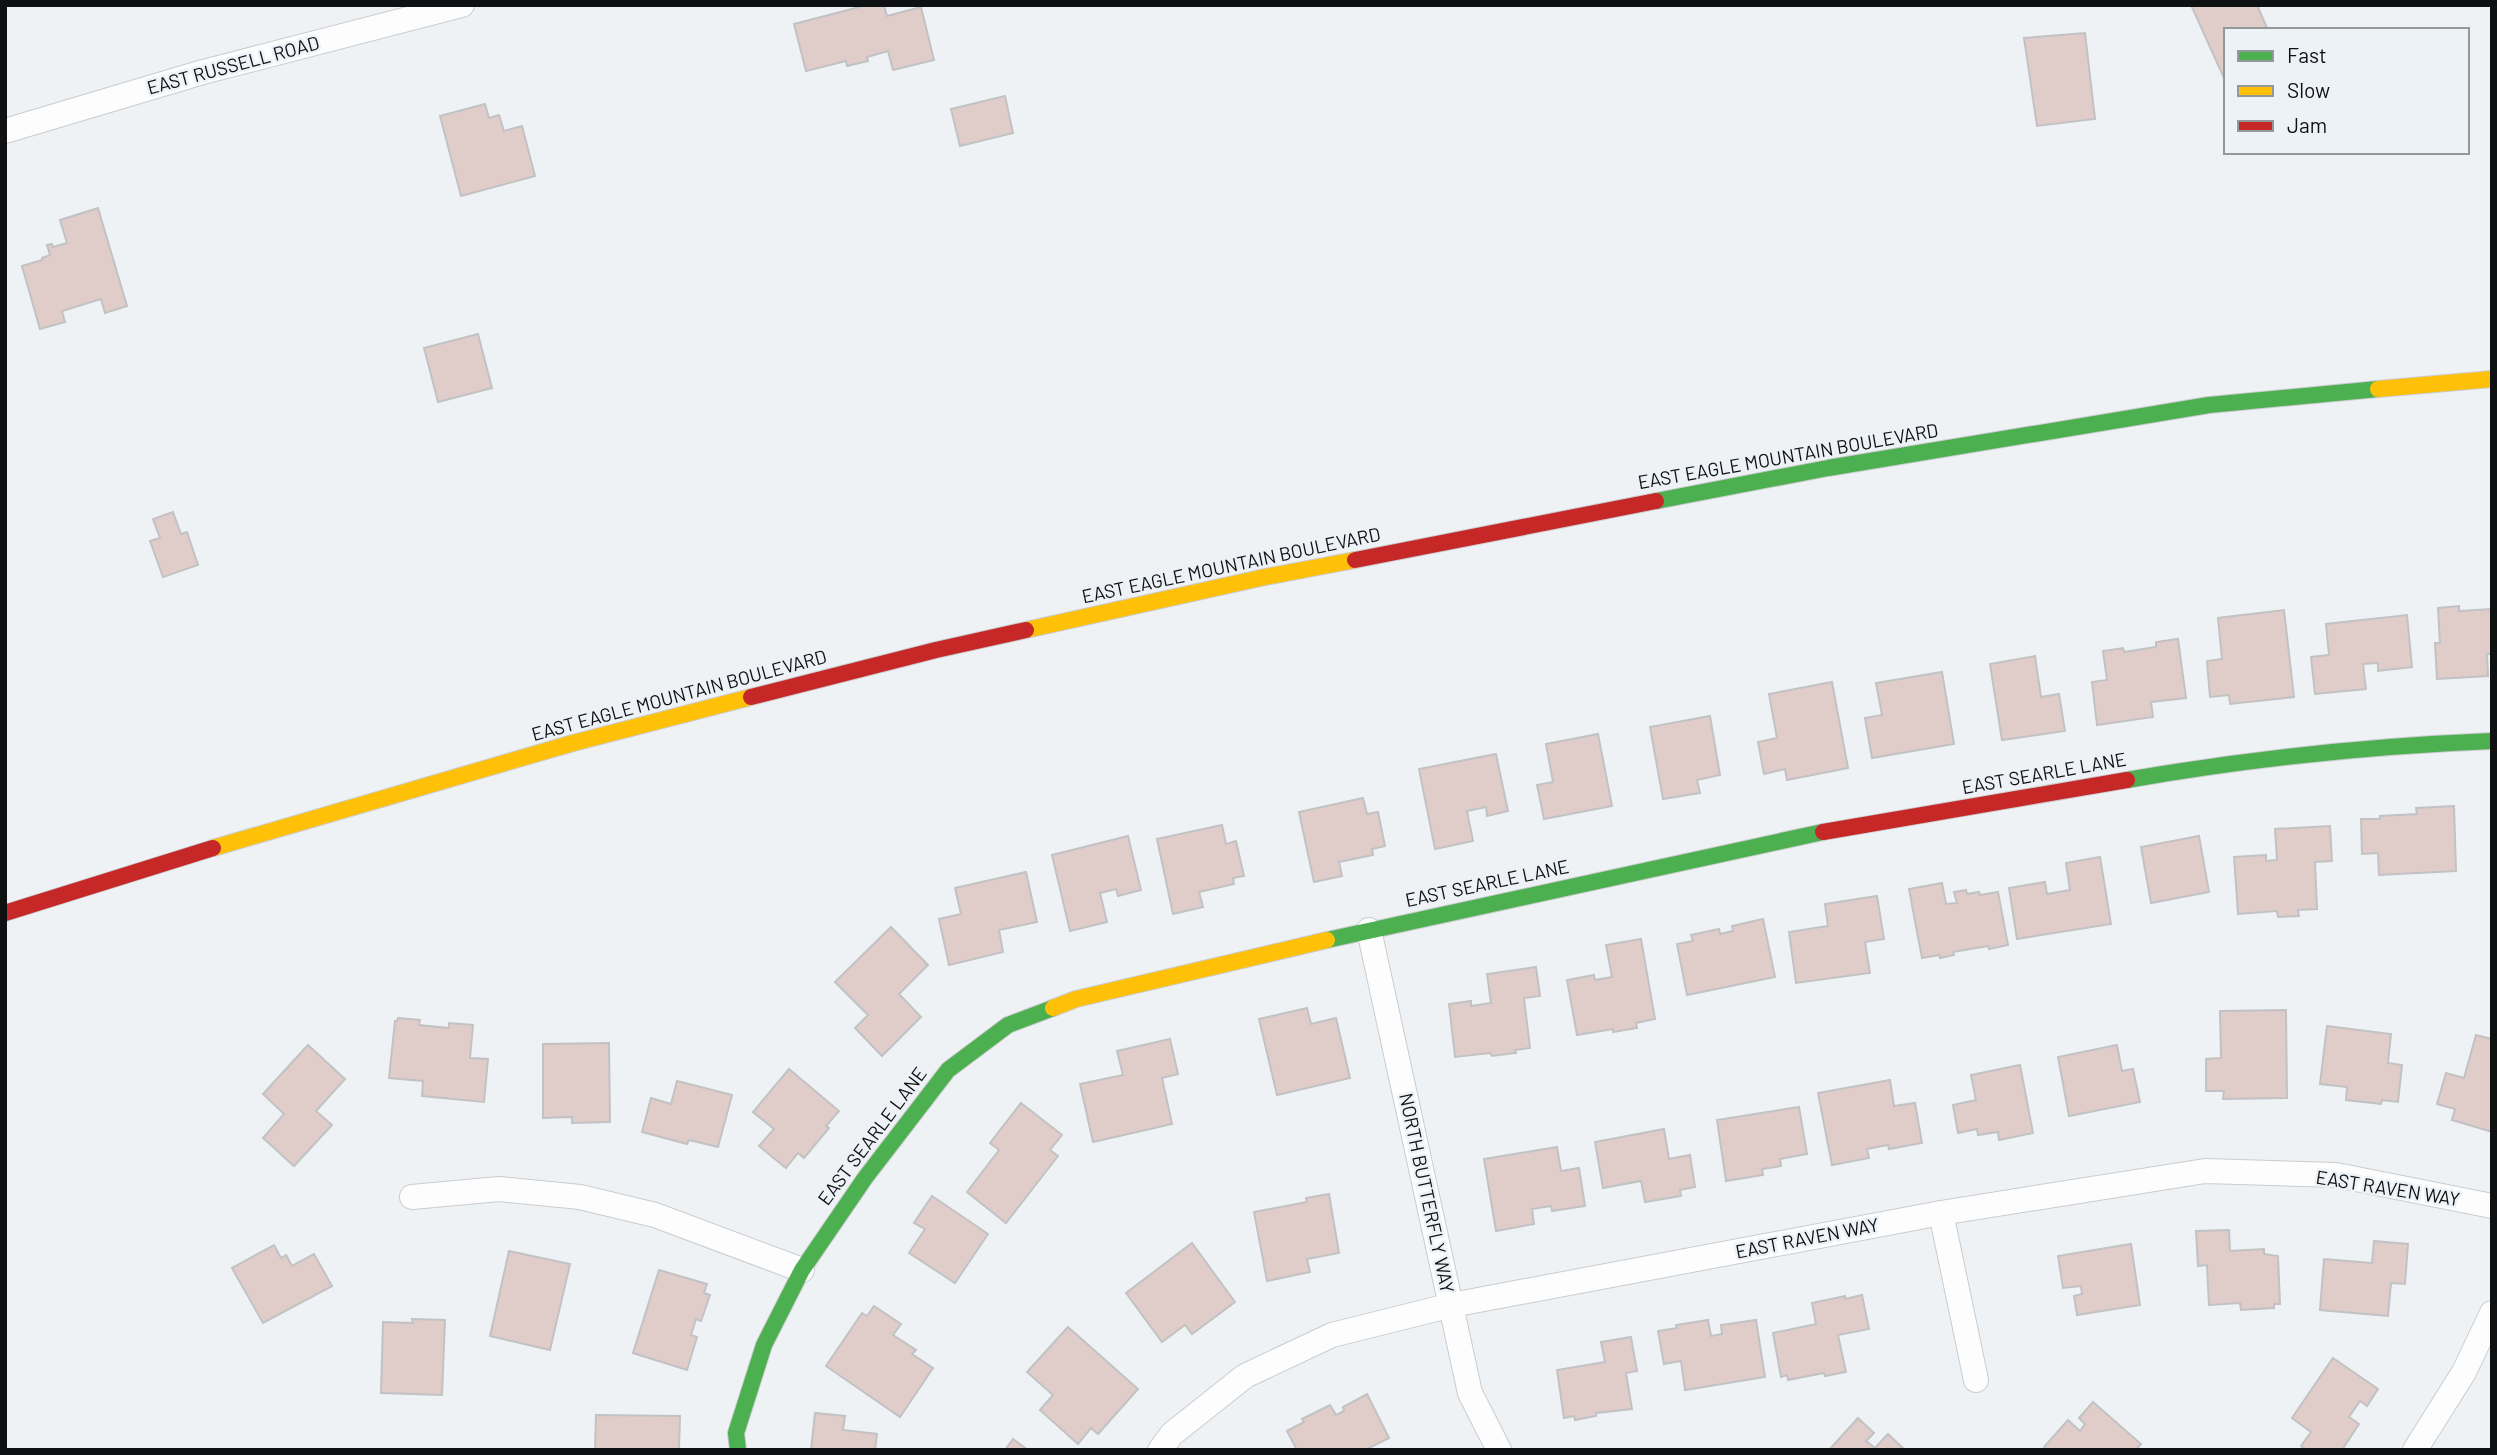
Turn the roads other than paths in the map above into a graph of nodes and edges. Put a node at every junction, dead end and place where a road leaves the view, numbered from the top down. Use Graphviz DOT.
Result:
graph roads {
  1 [pos="462,5"];
  2 [pos="5,131"];
  3 [pos="2492,379"];
  4 [pos="2492,741"];
  5 [pos="5,913"];
  6 [pos="1369,930"];
  7 [pos="412,1197"];
  8 [pos="2492,1206"];
  9 [pos="1941,1213"];
  10 [pos="802,1270"];
  11 [pos="1452,1305"];
  12 [pos="2492,1313"];
  13 [pos="1976,1381"];
  14 [pos="738,1450"];
  15 [pos="1160,1450"];
  16 [pos="1499,1450"];
  17 [pos="2415,1450"];
  1 -- 2 [label="street, EAST RUSSELL ROAD"];
  3 -- 5 [label="main road, EAST EAGLE MOUNTAIN BOULEVARD"];
  4 -- 6 [label="main road, EAST SEARLE LANE"];
  6 -- 10 [label="main road, EAST SEARLE LANE"];
  6 -- 11 [label="street, NORTH BUTTERFLY WAY"];
  7 -- 10 [label="street"];
  8 -- 9 [label="street, EAST RAVEN WAY"];
  9 -- 11 [label="street, EAST RAVEN WAY"];
  9 -- 13 [label="street"];
  10 -- 14 [label="main road, EAST SEARLE LANE"];
  11 -- 15 [label="street, EAST RAVEN WAY"];
  11 -- 16 [label="street, NORTH BUTTERFLY WAY"];
  12 -- 17 [label="street"];
}
